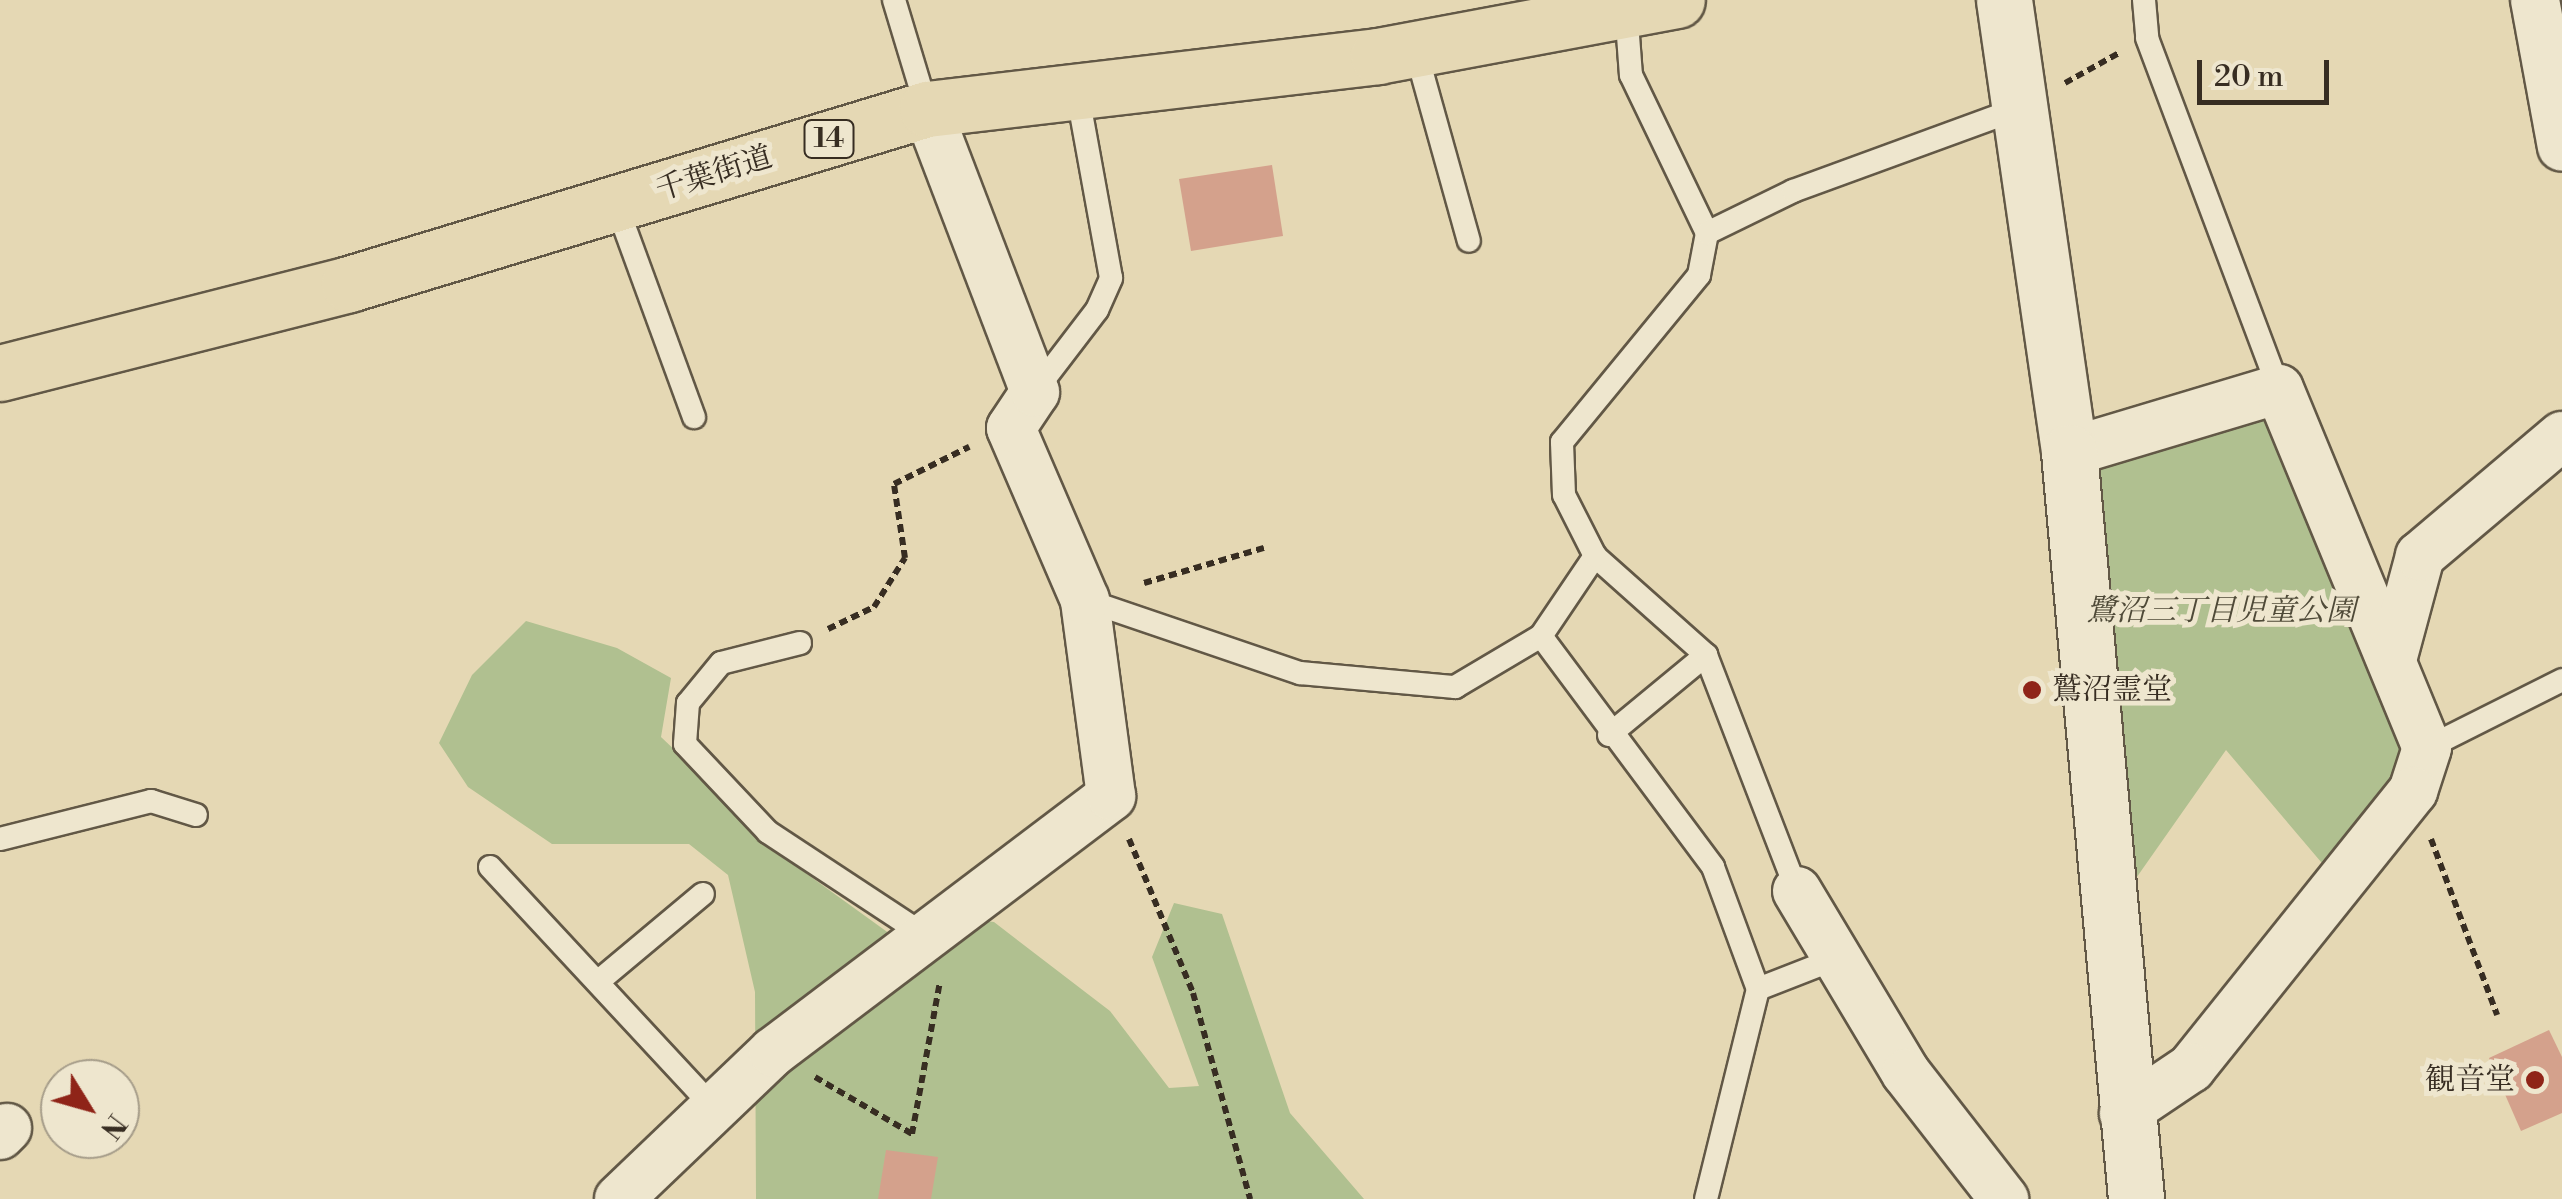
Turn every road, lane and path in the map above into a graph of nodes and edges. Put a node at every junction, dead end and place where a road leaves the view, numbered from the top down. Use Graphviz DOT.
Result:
graph roads {
  1 [pos="894,0"];
  2 [pos="2004,0"];
  3 [pos="2144,0"];
  4 [pos="2535,0"];
  5 [pos="1651,3"];
  6 [pos="2147,38"];
  7 [pos="1416,48"];
  8 [pos="1077,91"];
  9 [pos="2020,108"];
  10 [pos="927,109"];
  11 [pos="2562,147"];
  12 [pos="616,204"];
  13 [pos="1707,233"];
  14 [pos="1469,241"];
  15 [pos="0,373"];
  16 [pos="2279,389"];
  17 [pos="1023,410"];
  18 [pos="694,417"];
  19 [pos="2562,436"];
  20 [pos="2068,452"];
  21 [pos="1264,548"];
  22 [pos="1596,556"];
  23 [pos="1085,600"];
  24 [pos="1541,636"];
  25 [pos="800,643"];
  26 [pos="1706,655"];
  27 [pos="2392,660"];
  28 [pos="2562,680"];
  29 [pos="1608,735"];
  30 [pos="2420,769"];
  31 [pos="1111,796"];
  32 [pos="196,815"];
  33 [pos="0,839"];
  34 [pos="490,867"];
  35 [pos="1797,891"];
  36 [pos="703,894"];
  37 [pos="931,952"];
  38 [pos="1840,957"];
  39 [pos="600,980"];
  40 [pos="1758,988"];
  41 [pos="2497,1015"];
  42 [pos="772,1052"];
  43 [pos="712,1106"];
  44 [pos="2124,1113"];
  45 [pos="620,1199"];
  46 [pos="1250,1199"];
  47 [pos="1706,1199"];
  48 [pos="2004,1199"];
  49 [pos="2136,1199"];
  1 -- 10 [label="lane"];
  2 -- 9 [label="street"];
  3 -- 6 [label="lane"];
  4 -- 11 [label="street"];
  5 -- 7 [label="highway, 千葉街道 / 14"];
  5 -- 13 [label="lane"];
  6 -- 9 [label="path"];
  6 -- 16 [label="lane"];
  7 -- 8 [label="highway, 千葉街道 / 14"];
  7 -- 14 [label="lane"];
  8 -- 10 [label="highway, 千葉街道 / 14"];
  8 -- 17 [label="lane"];
  9 -- 13 [label="lane"];
  9 -- 20 [label="street"];
  10 -- 12 [label="highway, 千葉街道 / 14"];
  10 -- 17 [label="street"];
  12 -- 15 [label="highway, 千葉街道 / 14"];
  12 -- 18 [label="lane"];
  13 -- 22 [label="lane"];
  16 -- 20 [label="street"];
  16 -- 27 [label="street"];
  17 -- 23 [label="street"];
  17 -- 25 [label="path"];
  19 -- 27 [label="street"];
  20 -- 44 [label="street"];
  21 -- 23 [label="path"];
  22 -- 24 [label="lane"];
  22 -- 26 [label="lane"];
  23 -- 24 [label="lane"];
  23 -- 31 [label="street"];
  24 -- 29 [label="lane"];
  25 -- 37 [label="lane"];
  26 -- 29 [label="lane"];
  26 -- 35 [label="lane"];
  27 -- 30 [label="street"];
  28 -- 30 [label="lane"];
  29 -- 40 [label="lane"];
  30 -- 41 [label="path"];
  30 -- 44 [label="street"];
  31 -- 37 [label="street"];
  31 -- 46 [label="path"];
  32 -- 33 [label="lane"];
  34 -- 39 [label="lane"];
  35 -- 38 [label="street"];
  36 -- 39 [label="lane"];
  37 -- 42 [label="street"];
  37 -- 42 [label="path"];
  38 -- 40 [label="lane"];
  38 -- 48 [label="street"];
  39 -- 43 [label="lane"];
  40 -- 47 [label="lane"];
  42 -- 43 [label="street"];
  43 -- 45 [label="street"];
  44 -- 49 [label="street"];
}
